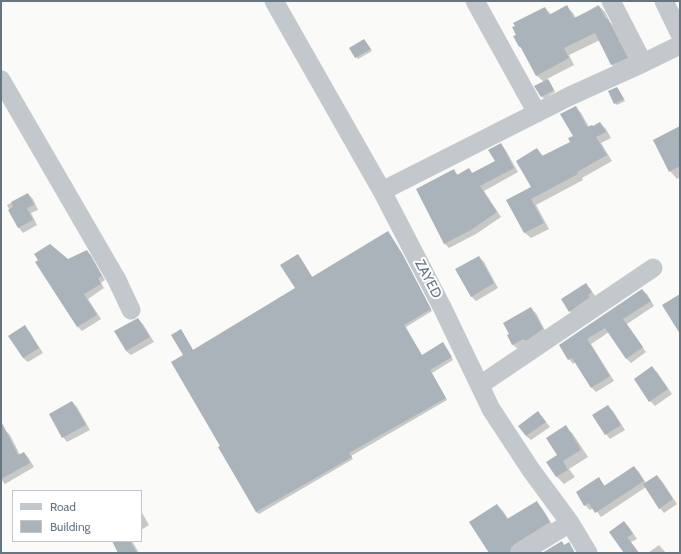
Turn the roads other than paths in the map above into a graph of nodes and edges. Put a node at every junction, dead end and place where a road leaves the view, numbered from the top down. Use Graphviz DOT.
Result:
graph roads {
  1 [pos="274,1"];
  2 [pos="475,1"];
  3 [pos="611,1"];
  4 [pos="664,1"];
  5 [pos="680,34"];
  6 [pos="680,45"];
  7 [pos="643,63"];
  8 [pos="1,80"];
  9 [pos="537,113"];
  10 [pos="382,191"];
  11 [pos="653,268"];
  12 [pos="131,310"];
  13 [pos="480,385"];
  14 [pos="570,523"];
  15 [pos="521,553"];
  16 [pos="588,553"];
  1 -- 10 [label="street, ZAYED"];
  2 -- 9 [label="street"];
  3 -- 7 [label="street"];
  4 -- 5 [label="street"];
  6 -- 7 [label="street"];
  7 -- 9 [label="street"];
  8 -- 12 [label="street"];
  9 -- 10 [label="street"];
  10 -- 13 [label="street, ZAYED"];
  11 -- 13 [label="street"];
  13 -- 14 [label="street, ZAYED"];
  14 -- 15 [label="street"];
  14 -- 16 [label="street, ZAYED"];
}
